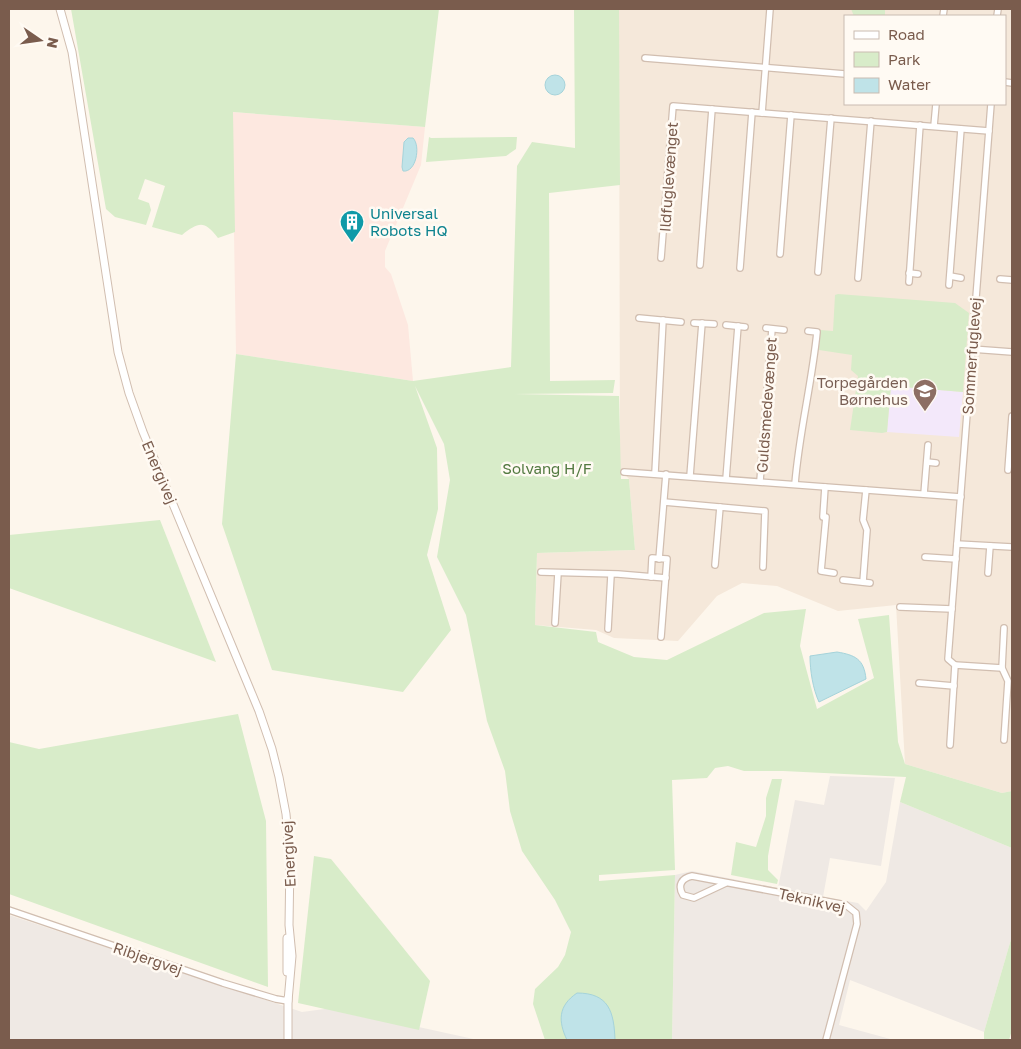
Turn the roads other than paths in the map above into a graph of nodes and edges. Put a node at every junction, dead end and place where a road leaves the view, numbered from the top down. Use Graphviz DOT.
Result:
graph roads {
  1 [pos="60,9"];
  2 [pos="770,9"];
  3 [pos="644,58"];
  4 [pos="765,68"];
  5 [pos="844,74"];
  6 [pos="936,105"];
  7 [pos="991,105"];
  8 [pos="712,109"];
  9 [pos="752,112"];
  10 [pos="762,113"];
  11 [pos="791,115"];
  12 [pos="831,118"];
  13 [pos="871,121"];
  14 [pos="920,125"];
  15 [pos="934,126"];
  16 [pos="962,129"];
  17 [pos="989,131"];
  18 [pos="780,254"];
  19 [pos="661,258"];
  20 [pos="700,265"];
  21 [pos="740,268"];
  22 [pos="818,272"];
  23 [pos="909,273"];
  24 [pos="918,274"];
  25 [pos="950,276"];
  26 [pos="858,278"];
  27 [pos="961,278"];
  28 [pos="1000,279"];
  29 [pos="1012,280"];
  30 [pos="909,282"];
  31 [pos="950,285"];
  32 [pos="639,318"];
  33 [pos="663,320"];
  34 [pos="681,322"];
  35 [pos="694,323"];
  36 [pos="702,323"];
  37 [pos="714,324"];
  38 [pos="726,325"];
  39 [pos="738,326"];
  40 [pos="745,326"];
  41 [pos="784,330"];
  42 [pos="808,331"];
  43 [pos="972,349"];
  44 [pos="1012,352"];
  45 [pos="1012,416"];
  46 [pos="928,445"];
  47 [pos="927,462"];
  48 [pos="936,463"];
  49 [pos="1008,470"];
  50 [pos="624,472"];
  51 [pos="655,473"];
  52 [pos="666,474"];
  53 [pos="690,476"];
  54 [pos="726,479"];
  55 [pos="760,482"];
  56 [pos="795,484"];
  57 [pos="825,486"];
  58 [pos="866,490"];
  59 [pos="924,494"];
  60 [pos="961,497"];
  61 [pos="664,502"];
  62 [pos="720,507"];
  63 [pos="957,544"];
  64 [pos="990,546"];
  65 [pos="1012,547"];
  66 [pos="925,557"];
  67 [pos="660,559"];
  68 [pos="956,559"];
  69 [pos="715,565"];
  70 [pos="763,566"];
  71 [pos="541,572"];
  72 [pos="558,572"];
  73 [pos="834,573"];
  74 [pos="988,573"];
  75 [pos="611,575"];
  76 [pos="651,577"];
  77 [pos="666,578"];
  78 [pos="843,580"];
  79 [pos="862,582"];
  80 [pos="870,583"];
  81 [pos="900,608"];
  82 [pos="952,609"];
  83 [pos="555,623"];
  84 [pos="1004,628"];
  85 [pos="608,629"];
  86 [pos="1004,637"];
  87 [pos="661,638"];
  88 [pos="1012,638"];
  89 [pos="955,665"];
  90 [pos="1002,668"];
  91 [pos="1010,681"];
  92 [pos="919,683"];
  93 [pos="954,686"];
  94 [pos="1004,740"];
  95 [pos="950,745"];
  96 [pos="726,883"];
  97 [pos="9,910"];
  98 [pos="288,1002"];
  99 [pos="288,1040"];
  100 [pos="826,1040"];
  1 -- 98 [label="street, Energivej"];
  2 -- 4 [label="street"];
  3 -- 4 [label="street"];
  4 -- 5 [label="street"];
  4 -- 10 [label="street"];
  6 -- 15 [label="street"];
  7 -- 17 [label="street, Sommerfuglevej"];
  8 -- 9 [label="street, Ildfuglevænget"];
  8 -- 19 [label="street, Ildfuglevænget"];
  8 -- 20 [label="street"];
  9 -- 10 [label="street, Ildfuglevænget"];
  9 -- 21 [label="street"];
  10 -- 11 [label="street, Ildfuglevænget"];
  11 -- 12 [label="street, Ildfuglevænget"];
  11 -- 18 [label="street"];
  12 -- 13 [label="street, Ildfuglevænget"];
  12 -- 22 [label="street"];
  13 -- 14 [label="street, Ildfuglevænget"];
  13 -- 26 [label="street"];
  14 -- 15 [label="street, Ildfuglevænget"];
  14 -- 23 [label="street"];
  15 -- 16 [label="street, Ildfuglevænget"];
  16 -- 17 [label="street, Ildfuglevænget"];
  16 -- 25 [label="street"];
  17 -- 43 [label="street, Sommerfuglevej"];
  23 -- 24 [label="street"];
  23 -- 30 [label="street"];
  25 -- 27 [label="street"];
  25 -- 31 [label="street"];
  28 -- 29 [label="street"];
  32 -- 33 [label="street"];
  33 -- 34 [label="street"];
  33 -- 51 [label="street"];
  35 -- 36 [label="street"];
  36 -- 37 [label="street"];
  36 -- 53 [label="street"];
  38 -- 39 [label="street, Guldsmedevænget"];
  39 -- 40 [label="street, Guldsmedevænget"];
  39 -- 54 [label="street"];
  41 -- 55 [label="street, Guldsmedevænget"];
  42 -- 56 [label="street"];
  43 -- 44 [label="street"];
  43 -- 60 [label="street, Sommerfuglevej"];
  45 -- 49 [label="street"];
  46 -- 47 [label="street"];
  47 -- 48 [label="street"];
  47 -- 59 [label="street"];
  50 -- 51 [label="street, Guldsmedevænget"];
  51 -- 52 [label="street, Guldsmedevænget"];
  52 -- 53 [label="street, Guldsmedevænget"];
  52 -- 61 [label="street"];
  53 -- 54 [label="street, Guldsmedevænget"];
  54 -- 55 [label="street, Guldsmedevænget"];
  55 -- 56 [label="street, Guldsmedevænget"];
  56 -- 57 [label="street, Guldsmedevænget"];
  57 -- 58 [label="street, Guldsmedevænget"];
  57 -- 73 [label="street"];
  58 -- 59 [label="street, Guldsmedevænget"];
  58 -- 79 [label="street"];
  59 -- 60 [label="street, Guldsmedevænget"];
  60 -- 63 [label="street, Sommerfuglevej"];
  61 -- 62 [label="street"];
  61 -- 67 [label="street"];
  62 -- 69 [label="street"];
  62 -- 70 [label="street"];
  63 -- 64 [label="street"];
  63 -- 68 [label="street, Sommerfuglevej"];
  64 -- 65 [label="street"];
  64 -- 74 [label="street"];
  66 -- 68 [label="street"];
  67 -- 76 [label="street"];
  67 -- 77 [label="street"];
  68 -- 82 [label="street, Sommerfuglevej"];
  71 -- 72 [label="street"];
  72 -- 75 [label="street"];
  72 -- 83 [label="street"];
  75 -- 76 [label="street"];
  75 -- 85 [label="street"];
  76 -- 77 [label="street"];
  77 -- 87 [label="street"];
  78 -- 79 [label="street"];
  79 -- 80 [label="street"];
  81 -- 82 [label="street"];
  82 -- 89 [label="street, Sommerfuglevej"];
  84 -- 86 [label="street"];
  86 -- 88 [label="street"];
  86 -- 90 [label="street"];
  89 -- 90 [label="street"];
  89 -- 93 [label="street"];
  90 -- 91 [label="street"];
  91 -- 94 [label="street"];
  92 -- 93 [label="street"];
  93 -- 95 [label="street"];
  96 -- 96 [label="street, Teknikvej"];
  96 -- 100 [label="street, Teknikvej"];
  97 -- 98 [label="street, Ribjergvej"];
  98 -- 99 [label="street, Energivej"];
}
